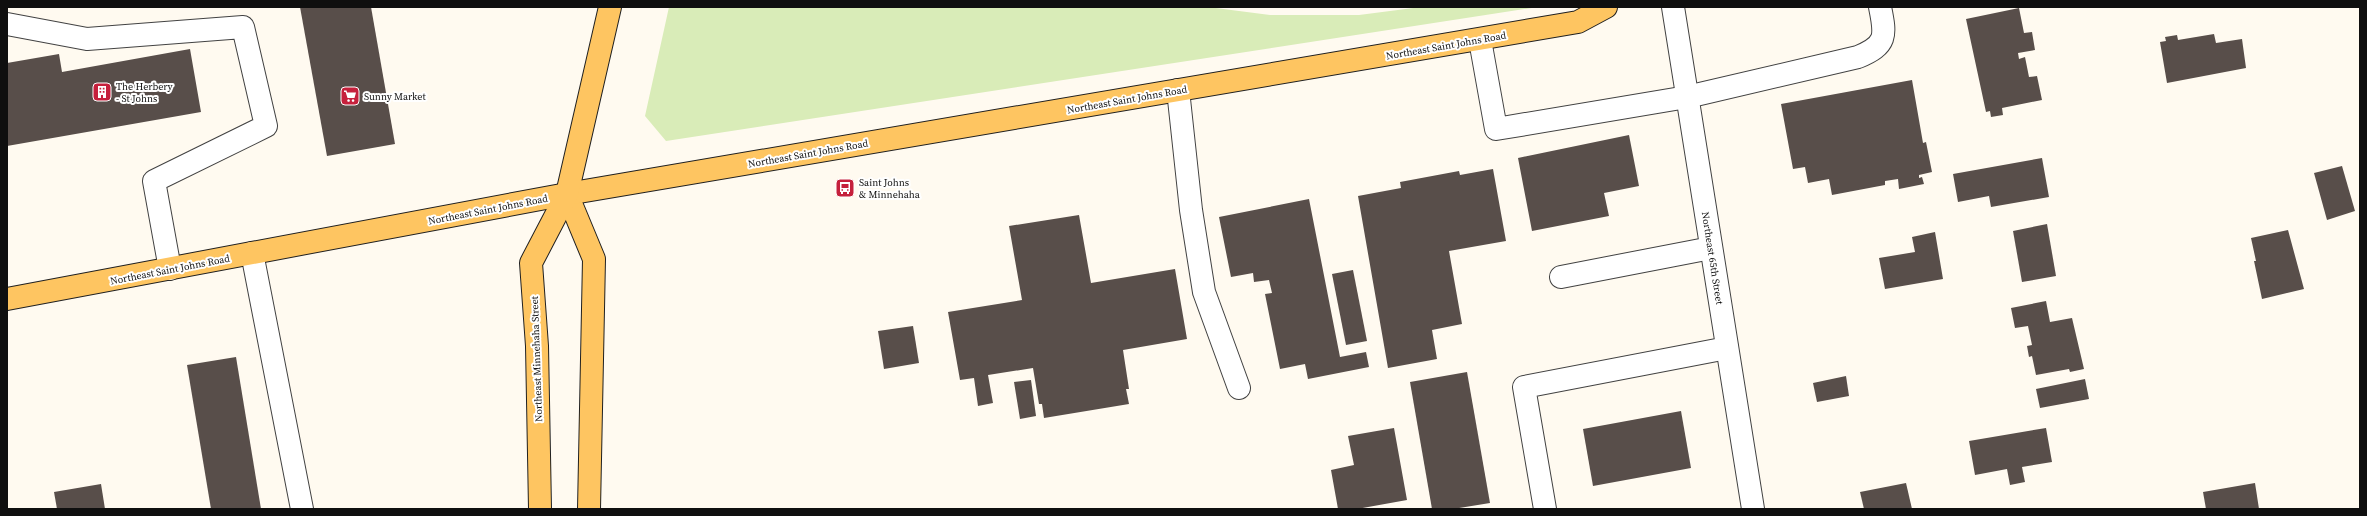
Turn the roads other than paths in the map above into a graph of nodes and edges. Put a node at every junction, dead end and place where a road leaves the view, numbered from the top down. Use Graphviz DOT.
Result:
graph roads {
  1 [pos="610,7"];
  2 [pos="1606,7"];
  3 [pos="1673,7"];
  4 [pos="1880,7"];
  5 [pos="7,24"];
  6 [pos="1480,40"];
  7 [pos="1178,90"];
  8 [pos="1687,97"];
  9 [pos="567,194"];
  10 [pos="1711,248"];
  11 [pos="252,253"];
  12 [pos="170,268"];
  13 [pos="1561,277"];
  14 [pos="7,299"];
  15 [pos="1727,348"];
  16 [pos="1239,388"];
  17 [pos="302,509"];
  18 [pos="540,509"];
  19 [pos="589,509"];
  20 [pos="1545,509"];
  21 [pos="1753,509"];
  1 -- 9 [label="main road, Northeast Minnehaha Street"];
  2 -- 6 [label="main road, Northeast Saint Johns Road"];
  3 -- 8 [label="street, Northeast 65th Street"];
  4 -- 8 [label="street"];
  5 -- 12 [label="street"];
  6 -- 7 [label="main road, Northeast Saint Johns Road"];
  6 -- 8 [label="street"];
  7 -- 9 [label="main road, Northeast Saint Johns Road"];
  7 -- 16 [label="street"];
  8 -- 10 [label="street, Northeast 65th Street"];
  9 -- 11 [label="main road, Northeast Saint Johns Road"];
  9 -- 18 [label="main road, Northeast Minnehaha Street"];
  9 -- 19 [label="main road"];
  10 -- 13 [label="street"];
  10 -- 15 [label="street, Northeast 65th Street"];
  11 -- 12 [label="main road, Northeast Saint Johns Road"];
  11 -- 17 [label="street"];
  12 -- 14 [label="main road, Northeast Saint Johns Road"];
  15 -- 20 [label="street"];
  15 -- 21 [label="street, Northeast 65th Street"];
}
